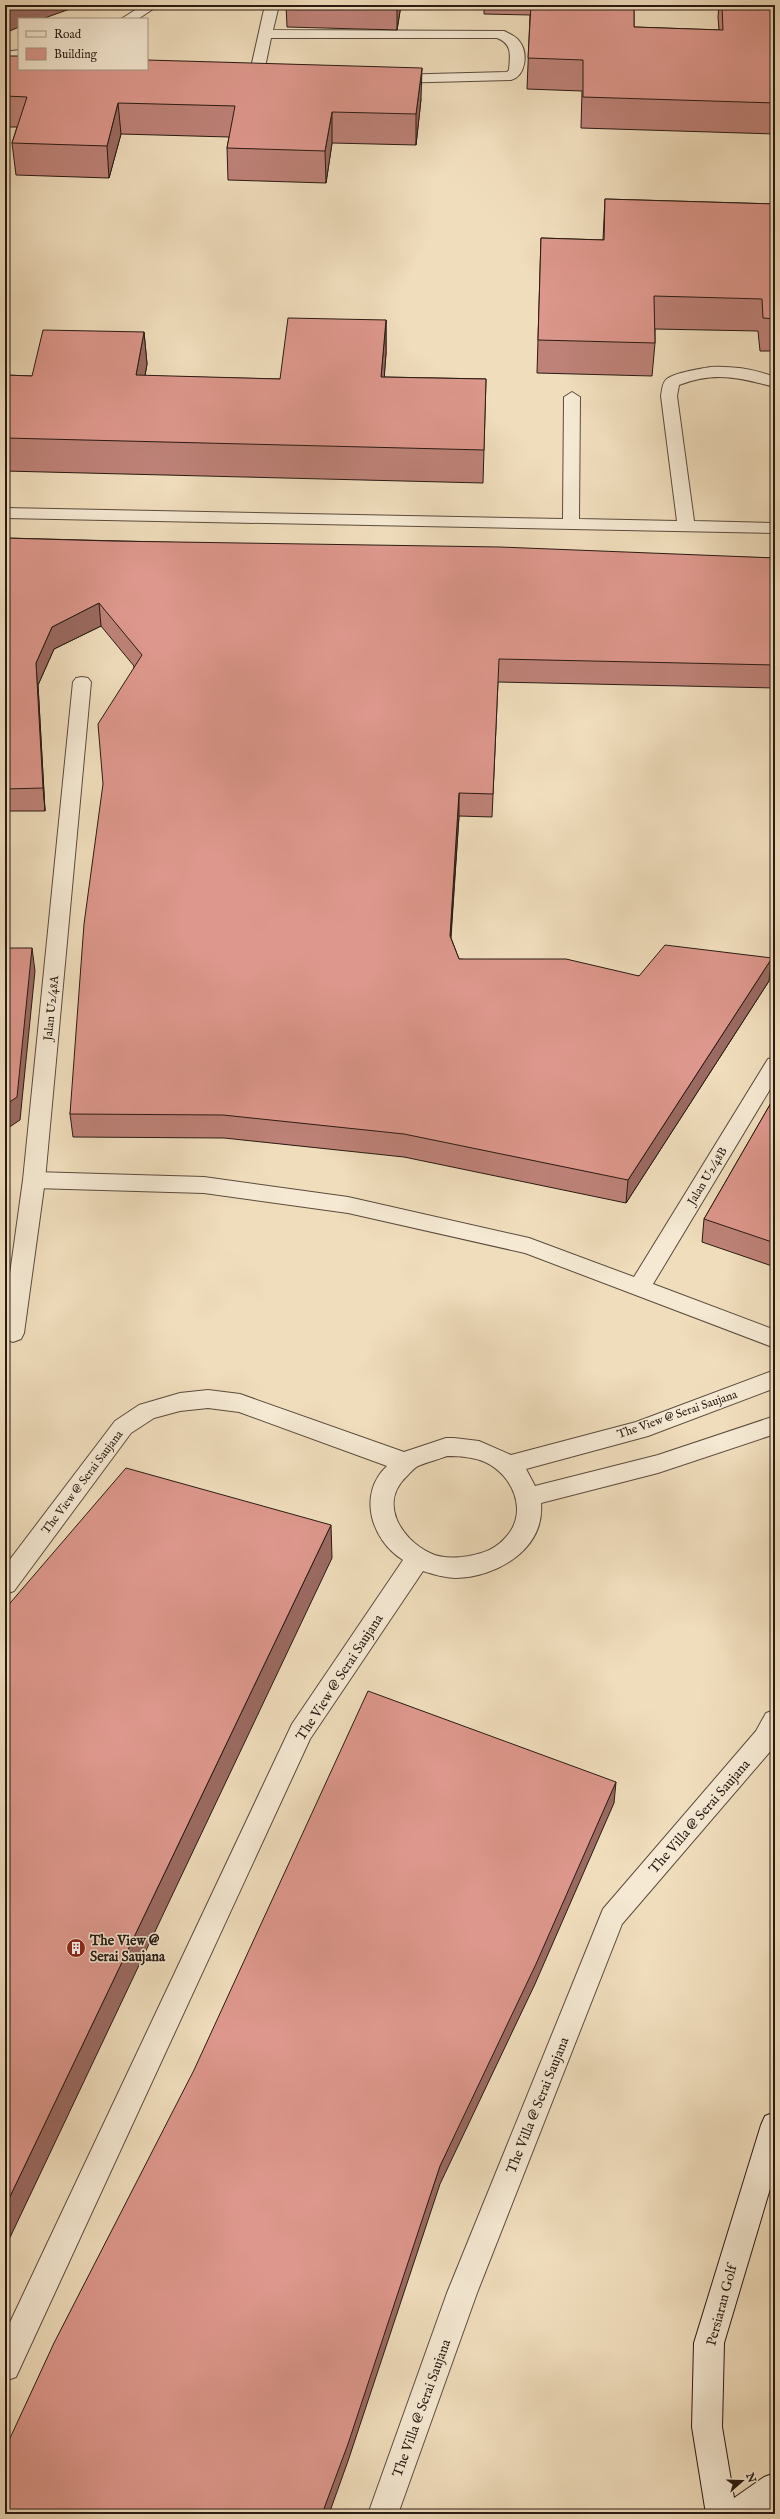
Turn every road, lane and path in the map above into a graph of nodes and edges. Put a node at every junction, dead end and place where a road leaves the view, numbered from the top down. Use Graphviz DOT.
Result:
graph roads {
  1 [pos="152,5"];
  2 [pos="272,5"];
  3 [pos="130,18"];
  4 [pos="264,34"];
  5 [pos="18,54"];
  6 [pos="5,56"];
  7 [pos="379,79"];
  8 [pos="292,80"];
  9 [pos="775,382"];
  10 [pos="572,397"];
  11 [pos="5,513"];
  12 [pos="571,524"];
  13 [pos="686,527"];
  14 [pos="775,528"];
  15 [pos="82,682"];
  16 [pos="775,1064"];
  17 [pos="34,1180"];
  18 [pos="639,1288"];
  19 [pos="13,1333"];
  20 [pos="775,1339"];
  21 [pos="775,1379"];
  22 [pos="775,1425"];
  23 [pos="404,1462"];
  24 [pos="508,1465"];
  25 [pos="529,1497"];
  26 [pos="418,1558"];
  27 [pos="5,1584"];
  28 [pos="770,1730"];
  29 [pos="775,2125"];
  30 [pos="5,2366"];
  31 [pos="775,2488"];
  32 [pos="383,2514"];
  33 [pos="721,2514"];
  34 [pos="736,2514"];
  1 -- 3 [label="street"];
  2 -- 4 [label="street"];
  4 -- 7 [label="street"];
  4 -- 8 [label="street"];
  5 -- 6 [label="street"];
  9 -- 13 [label="street"];
  10 -- 12 [label="street"];
  11 -- 12 [label="street"];
  12 -- 13 [label="street"];
  13 -- 14 [label="street"];
  15 -- 17 [label="street, Jalan U2/48A"];
  16 -- 18 [label="street, Jalan U2/48B"];
  17 -- 18 [label="street"];
  17 -- 19 [label="street, Jalan U2/48A"];
  18 -- 20 [label="street"];
  21 -- 24 [label="street, The View @ Serai Saujana"];
  22 -- 25 [label="street"];
  23 -- 24 [label="street"];
  23 -- 26 [label="street"];
  23 -- 27 [label="street, The View @ Serai Saujana"];
  24 -- 25 [label="street"];
  25 -- 26 [label="street"];
  26 -- 30 [label="street, The View @ Serai Saujana"];
  28 -- 32 [label="street, The Villa @ Serai Saujana"];
  29 -- 33 [label="street, Persiaran Golf"];
  31 -- 34 [label="street"];
}
